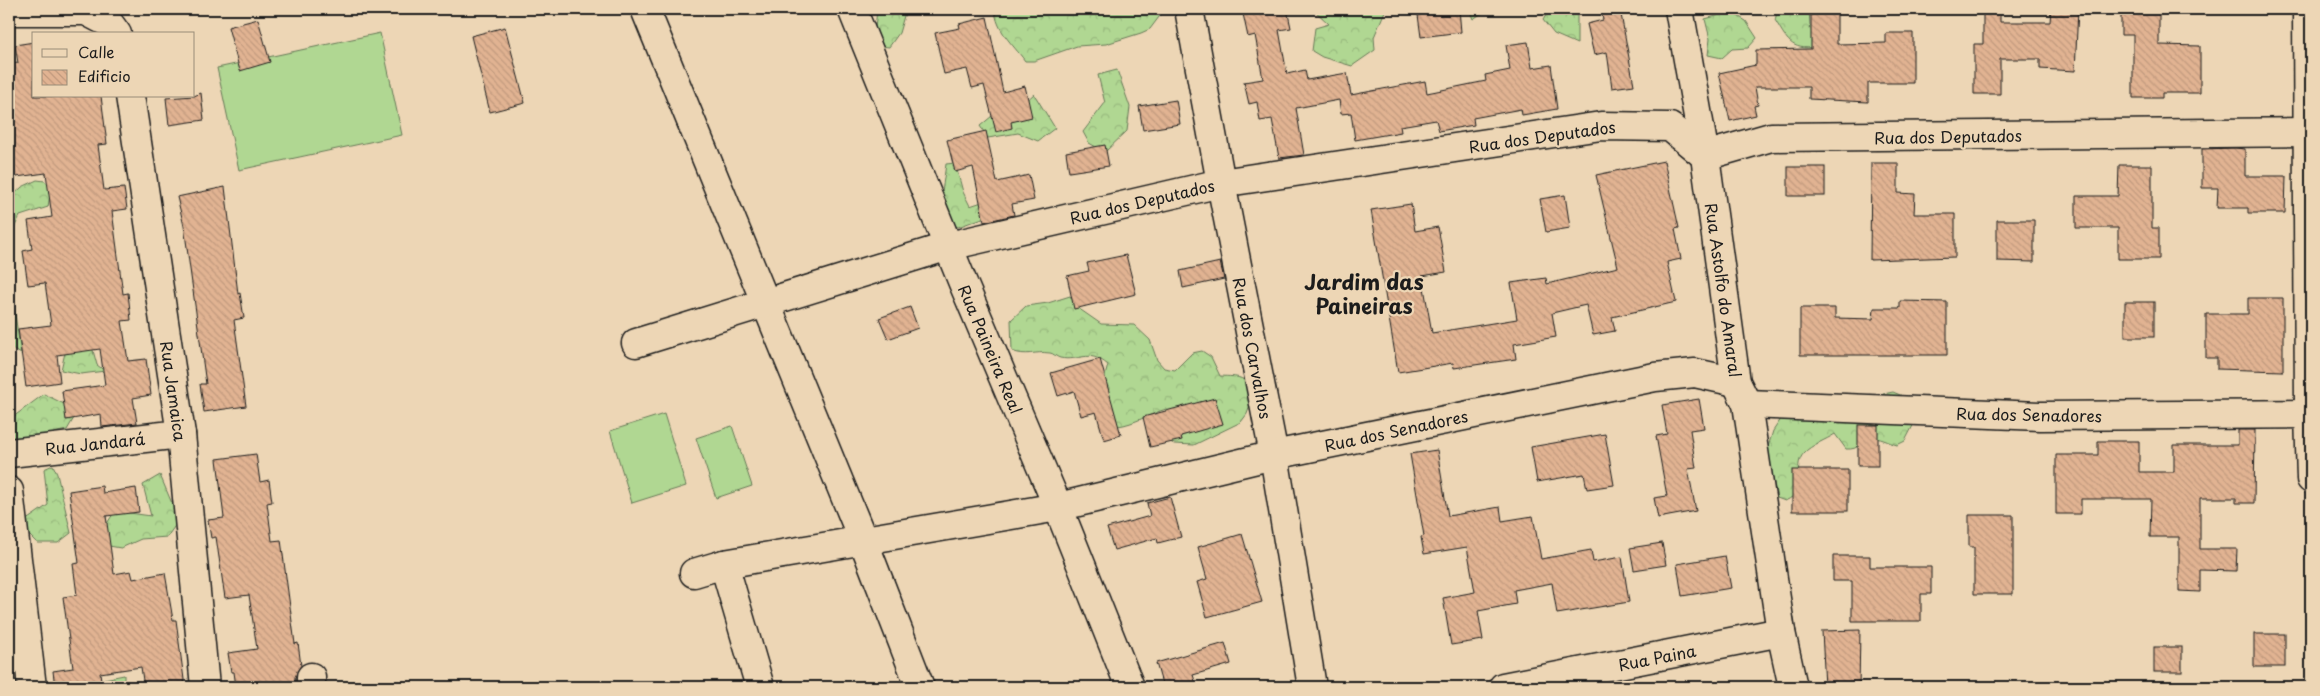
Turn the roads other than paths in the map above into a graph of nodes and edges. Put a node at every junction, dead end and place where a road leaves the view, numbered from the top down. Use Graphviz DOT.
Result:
graph roads {
  1 [pos="645,9"];
  2 [pos="1190,9"];
  3 [pos="1679,9"];
  4 [pos="2306,9"];
  5 [pos="9,11"];
  6 [pos="860,17"];
  7 [pos="116,32"];
  8 [pos="130,98"];
  9 [pos="2309,132"];
  10 [pos="1706,156"];
  11 [pos="1220,183"];
  12 [pos="948,246"];
  13 [pos="765,301"];
  14 [pos="636,343"];
  15 [pos="1741,393"];
  16 [pos="2310,414"];
  17 [pos="181,434"];
  18 [pos="9,453"];
  19 [pos="1274,455"];
  20 [pos="2311,479"];
  21 [pos="9,491"];
  22 [pos="1058,506"];
  23 [pos="863,540"];
  24 [pos="724,564"];
  25 [pos="694,573"];
  26 [pos="1781,632"];
  27 [pos="32,687"];
  28 [pos="205,687"];
  29 [pos="760,687"];
  30 [pos="920,687"];
  31 [pos="1130,687"];
  32 [pos="1312,687"];
  33 [pos="1503,687"];
  34 [pos="1793,687"];
  1 -- 13 [label="street"];
  2 -- 11 [label="street, Rua dos Carvalhos"];
  3 -- 10 [label="street, Rua Astolfo do Amaral"];
  4 -- 9 [label="street"];
  5 -- 7 [label="street"];
  6 -- 12 [label="street, Rua Paineira Real"];
  8 -- 17 [label="street, Rua Jamaica"];
  9 -- 10 [label="street, Rua dos Deputados"];
  9 -- 16 [label="street"];
  10 -- 11 [label="street, Rua dos Deputados"];
  10 -- 15 [label="street, Rua Astolfo do Amaral"];
  11 -- 12 [label="street, Rua dos Deputados"];
  11 -- 19 [label="street, Rua dos Carvalhos"];
  12 -- 13 [label="street, Rua dos Deputados"];
  12 -- 22 [label="street, Rua Paineira Real"];
  13 -- 14 [label="street, Rua dos Deputados"];
  13 -- 23 [label="street"];
  15 -- 16 [label="street, Rua dos Senadores"];
  15 -- 19 [label="street, Rua dos Senadores"];
  15 -- 26 [label="street, Rua Astolfo do Amaral"];
  16 -- 20 [label="street"];
  17 -- 18 [label="street, Rua Jandará"];
  17 -- 28 [label="street, Rua Jamaica"];
  19 -- 22 [label="street, Rua dos Senadores"];
  19 -- 32 [label="street, Rua dos Carvalhos"];
  21 -- 27 [label="street"];
  22 -- 23 [label="street, Rua dos Senadores"];
  22 -- 31 [label="street, Rua Paineira Real"];
  23 -- 24 [label="street, Rua dos Senadores"];
  23 -- 30 [label="street"];
  24 -- 25 [label="street, Rua dos Senadores"];
  24 -- 29 [label="street"];
  26 -- 33 [label="street, Rua Paina"];
  26 -- 34 [label="street, Rua Astolfo do Amaral"];
}
